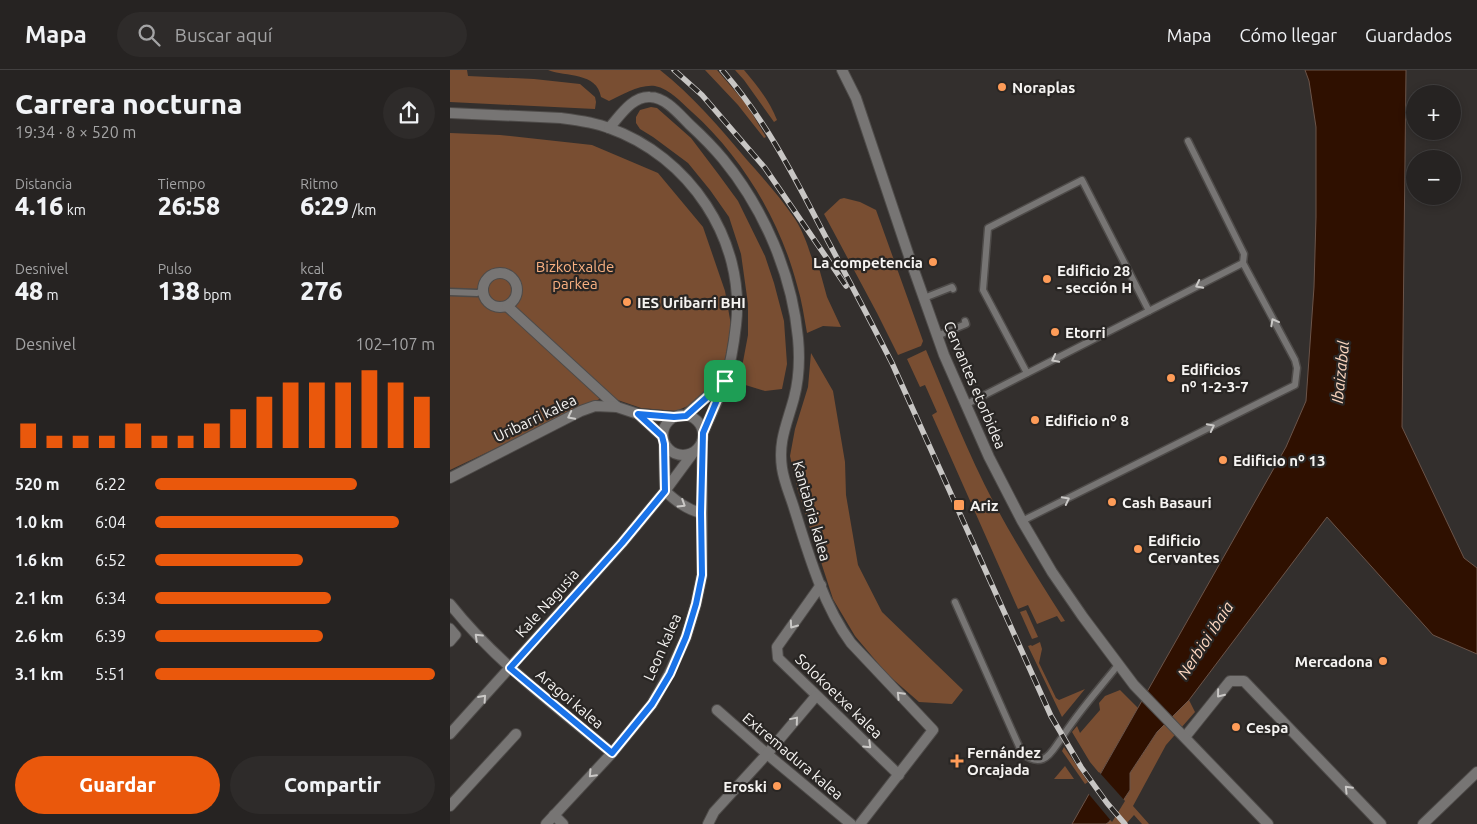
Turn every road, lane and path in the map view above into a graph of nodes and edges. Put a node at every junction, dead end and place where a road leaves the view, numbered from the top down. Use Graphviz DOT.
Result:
graph roads {
  1 [pos="842,70"];
  2 [pos="450,112"];
  3 [pos="609,128"];
  4 [pos="1188,141"];
  5 [pos="1243,263"];
  6 [pos="952,288"];
  7 [pos="483,291"];
  8 [pos="450,292"];
  9 [pos="924,298"];
  10 [pos="508,306"];
  11 [pos="1149,311"];
  12 [pos="965,321"];
  13 [pos="937,336"];
  14 [pos="1027,373"];
  15 [pos="725,381"];
  16 [pos="965,405"];
  17 [pos="617,407"];
  18 [pos="638,414"];
  19 [pos="686,416"];
  20 [pos="674,417"];
  21 [pos="702,438"];
  22 [pos="663,440"];
  23 [pos="693,453"];
  24 [pos="450,478"];
  25 [pos="665,491"];
  26 [pos="701,513"];
  27 [pos="1022,521"];
  28 [pos="820,585"];
  29 [pos="955,602"];
  30 [pos="450,604"];
  31 [pos="450,628"];
  32 [pos="450,642"];
  33 [pos="1118,665"];
  34 [pos="510,668"];
  35 [pos="816,696"];
  36 [pos="717,710"];
  37 [pos="450,734"];
  38 [pos="516,734"];
  39 [pos="1183,735"];
  40 [pos="612,753"];
  41 [pos="767,754"];
  42 [pos="1477,772"];
  43 [pos="899,775"];
  44 [pos="450,806"];
  45 [pos="554,815"];
  46 [pos="546,824"];
  47 [pos="563,824"];
  48 [pos="708,824"];
  49 [pos="851,824"];
  50 [pos="860,824"];
  51 [pos="1268,824"];
  52 [pos="1382,824"];
  53 [pos="1422,824"];
  1 -- 9 [label="street, Cervantes etorbidea"];
  2 -- 3 [label="street"];
  3 -- 15 [label="street"];
  3 -- 28 [label="street, Kantabria kalea"];
  4 -- 5 [label="lane"];
  5 -- 11 [label="lane, one-way"];
  27 -- 5 [label="lane, one-way"];
  6 -- 9 [label="lane"];
  7 -- 8 [label="lane"];
  7 -- 10 [label="street"];
  7 -- 10 [label="street"];
  9 -- 13 [label="street, Cervantes etorbidea"];
  10 -- 17 [label="street"];
  11 -- 14 [label="lane, one-way"];
  11 -- 14 [label="lane"];
  12 -- 13 [label="lane"];
  13 -- 16 [label="street, Cervantes etorbidea"];
  14 -- 16 [label="lane"];
  15 -- 19 [label="street"];
  15 -- 21 [label="street"];
  16 -- 27 [label="street, Cervantes etorbidea"];
  17 -- 18 [label="street, Uribarri kalea"];
  17 -- 24 [label="street, Uribarri kalea, one-way"];
  18 -- 20 [label="street, Uribarri kalea"];
  18 -- 22 [label="street, Uribarri kalea"];
  19 -- 20 [label="street"];
  19 -- 21 [label="street"];
  20 -- 22 [label="street"];
  21 -- 23 [label="street, Kale Nagusia"];
  21 -- 26 [label="street, Leon kalea"];
  22 -- 23 [label="street"];
  22 -- 25 [label="street"];
  23 -- 25 [label="street, Kale Nagusia"];
  25 -- 26 [label="street, one-way"];
  25 -- 34 [label="street, Kale Nagusia"];
  26 -- 40 [label="street, Leon kalea"];
  27 -- 33 [label="street, Cervantes etorbidea"];
  28 -- 35 [label="street, Solokoetxe kalea, one-way"];
  43 -- 28 [label="street, Kantabria kalea, one-way"];
  29 -- 33 [label="lane"];
  34 -- 30 [label="street, Aragoi kalea, one-way"];
  31 -- 32 [label="street"];
  33 -- 39 [label="street, Cervantes etorbidea"];
  37 -- 34 [label="street, Kale Nagusia, one-way"];
  34 -- 40 [label="street, Aragoi kalea"];
  41 -- 35 [label="street, one-way"];
  35 -- 43 [label="street, Solokoetxe kalea, one-way"];
  36 -- 41 [label="street, Extremadura kalea"];
  38 -- 44 [label="street"];
  39 -- 51 [label="street, Cervantes etorbidea"];
  52 -- 39 [label="street, one-way"];
  40 -- 45 [label="street, Leon kalea, one-way"];
  41 -- 48 [label="street"];
  41 -- 49 [label="street, Extremadura kalea"];
  42 -- 53 [label="street"];
  43 -- 50 [label="street"];
  45 -- 46 [label="street, Leon kalea"];
  45 -- 47 [label="street"];
}
